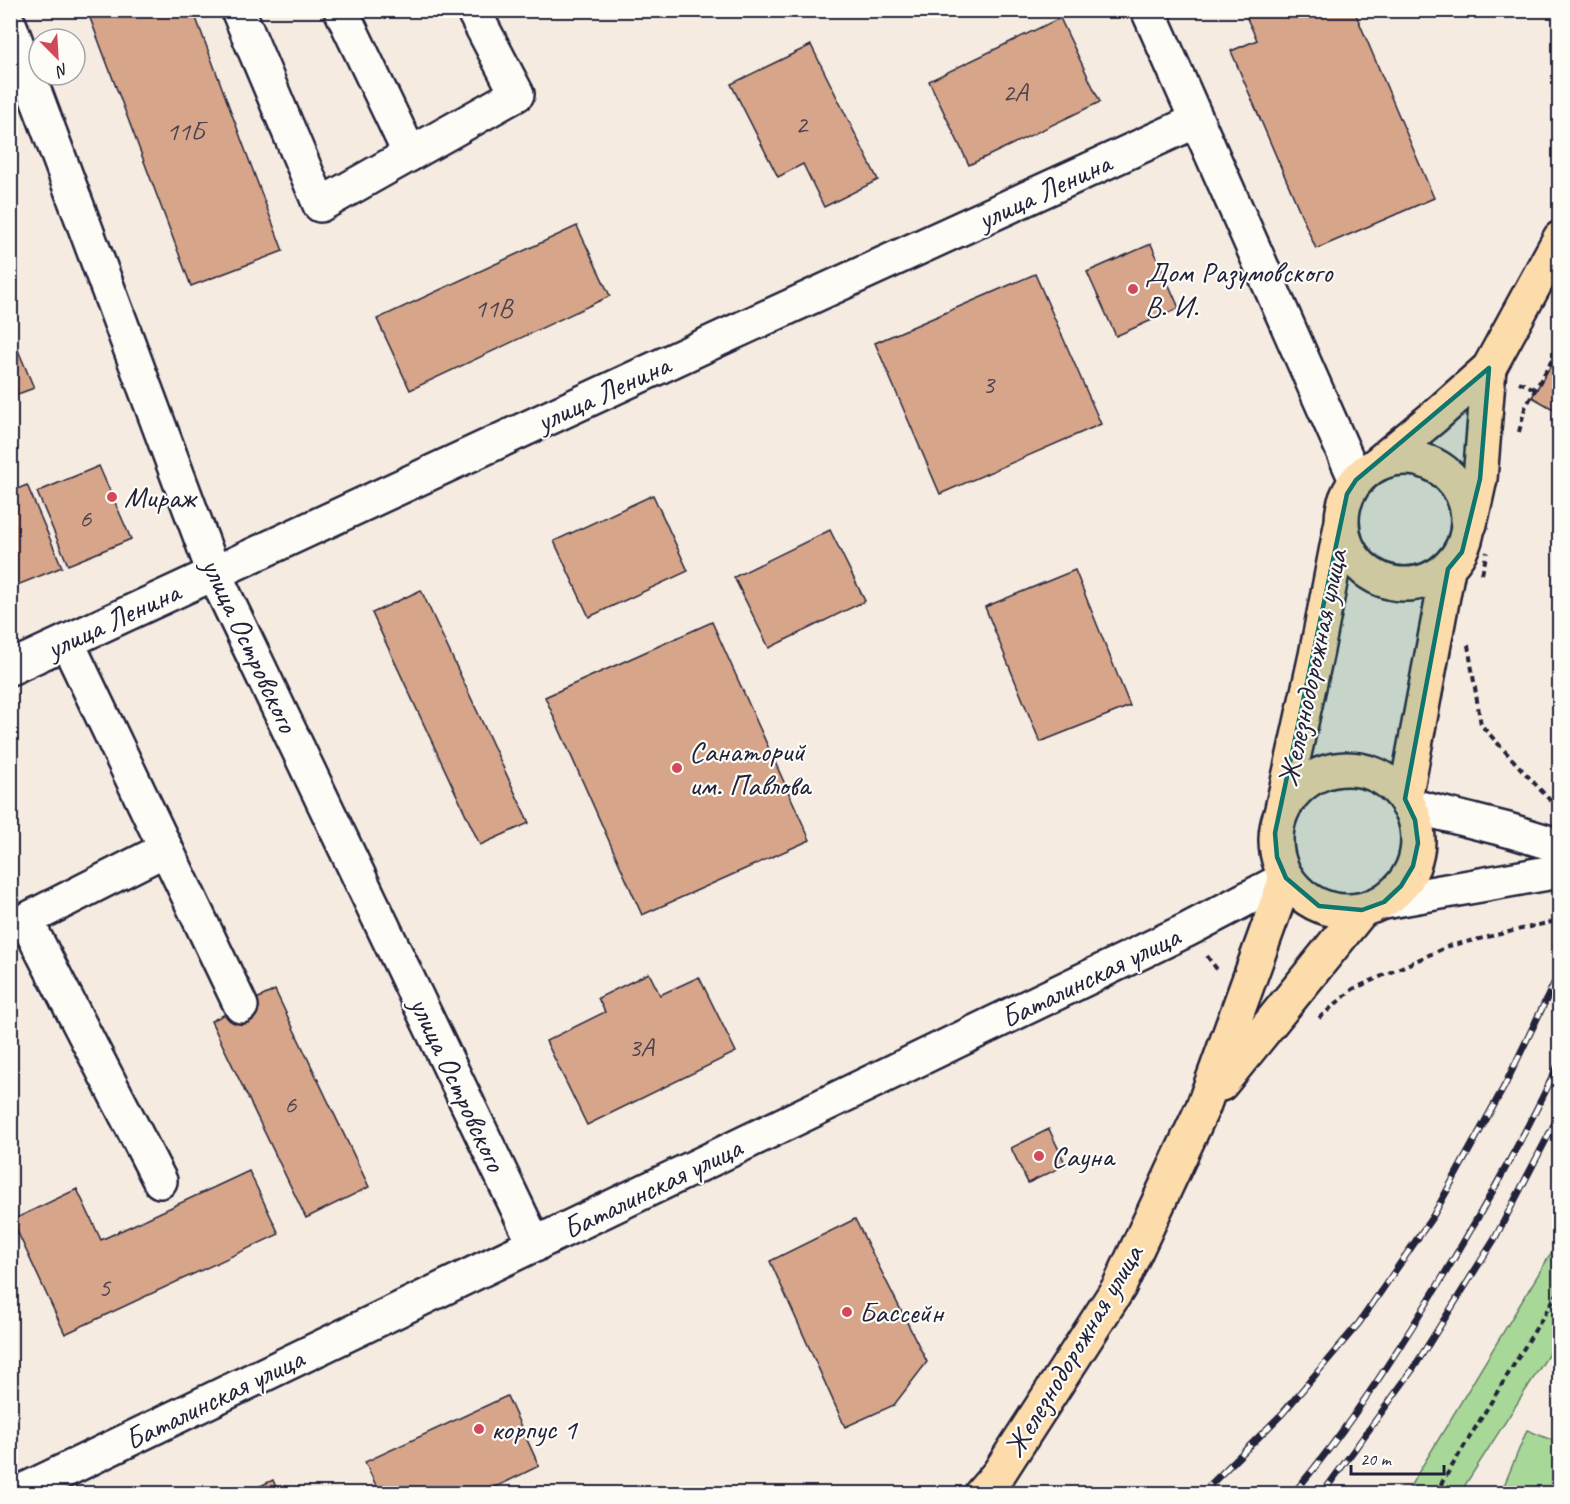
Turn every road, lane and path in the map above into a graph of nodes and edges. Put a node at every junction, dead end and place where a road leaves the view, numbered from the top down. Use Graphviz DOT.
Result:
graph roads {
  1 [pos="238,10"];
  2 [pos="341,10"];
  3 [pos="473,10"];
  4 [pos="1148,10"];
  5 [pos="10,26"];
  6 [pos="1196,121"];
  7 [pos="410,154"];
  8 [pos="1560,238"];
  9 [pos="1560,346"];
  10 [pos="1489,368"];
  11 [pos="1516,442"];
  12 [pos="1356,480"];
  13 [pos="1341,526"];
  14 [pos="1479,537"];
  15 [pos="1448,569"];
  16 [pos="214,573"];
  17 [pos="1481,578"];
  18 [pos="1466,634"];
  19 [pos="67,642"];
  20 [pos="10,668"];
  21 [pos="1407,802"];
  22 [pos="1282,809"];
  23 [pos="1560,811"];
  24 [pos="1560,846"];
  25 [pos="166,849"];
  26 [pos="1560,871"];
  27 [pos="1286,879"];
  28 [pos="1373,906"];
  29 [pos="1560,920"];
  30 [pos="18,924"];
  31 [pos="241,1006"];
  32 [pos="1277,1015"];
  33 [pos="1203,1107"];
  34 [pos="160,1182"];
  35 [pos="535,1245"];
  36 [pos="1560,1289"];
  37 [pos="16,1494"];
  38 [pos="981,1494"];
  39 [pos="1435,1494"];
  1 -- 7 [label="street"];
  2 -- 7 [label="street"];
  3 -- 7 [label="street"];
  4 -- 6 [label="street"];
  5 -- 16 [label="street, улица Островского"];
  6 -- 12 [label="street"];
  6 -- 16 [label="street, улица Ленина"];
  8 -- 10 [label="main road"];
  9 -- 11 [label="path"];
  10 -- 12 [label="main road, Железнодорожная улица"];
  10 -- 14 [label="main road, Железнодорожная улица"];
  12 -- 13 [label="main road, Железнодорожная улица"];
  12 -- 14 [label="main road, Железнодорожная улица"];
  13 -- 15 [label="main road, Железнодорожная улица"];
  13 -- 22 [label="main road, Железнодорожная улица"];
  14 -- 15 [label="main road, Железнодорожная улица"];
  14 -- 17 [label="path"];
  15 -- 21 [label="main road, Железнодорожная улица"];
  16 -- 19 [label="street, улица Ленина"];
  16 -- 35 [label="street, улица Островского"];
  18 -- 23 [label="path"];
  19 -- 20 [label="street, улица Ленина"];
  19 -- 25 [label="street"];
  21 -- 22 [label="main road"];
  21 -- 24 [label="street"];
  21 -- 28 [label="main road"];
  22 -- 27 [label="main road"];
  25 -- 30 [label="street"];
  25 -- 31 [label="street"];
  26 -- 28 [label="street"];
  27 -- 28 [label="main road"];
  27 -- 33 [label="main road, Железнодорожная улица"];
  27 -- 35 [label="street, Баталинская улица"];
  28 -- 32 [label="main road, Железнодорожная улица"];
  29 -- 32 [label="path"];
  30 -- 34 [label="street"];
  32 -- 33 [label="main road, Железнодорожная улица"];
  33 -- 38 [label="main road, Железнодорожная улица"];
  35 -- 37 [label="street, Баталинская улица"];
  36 -- 39 [label="path"];
}
